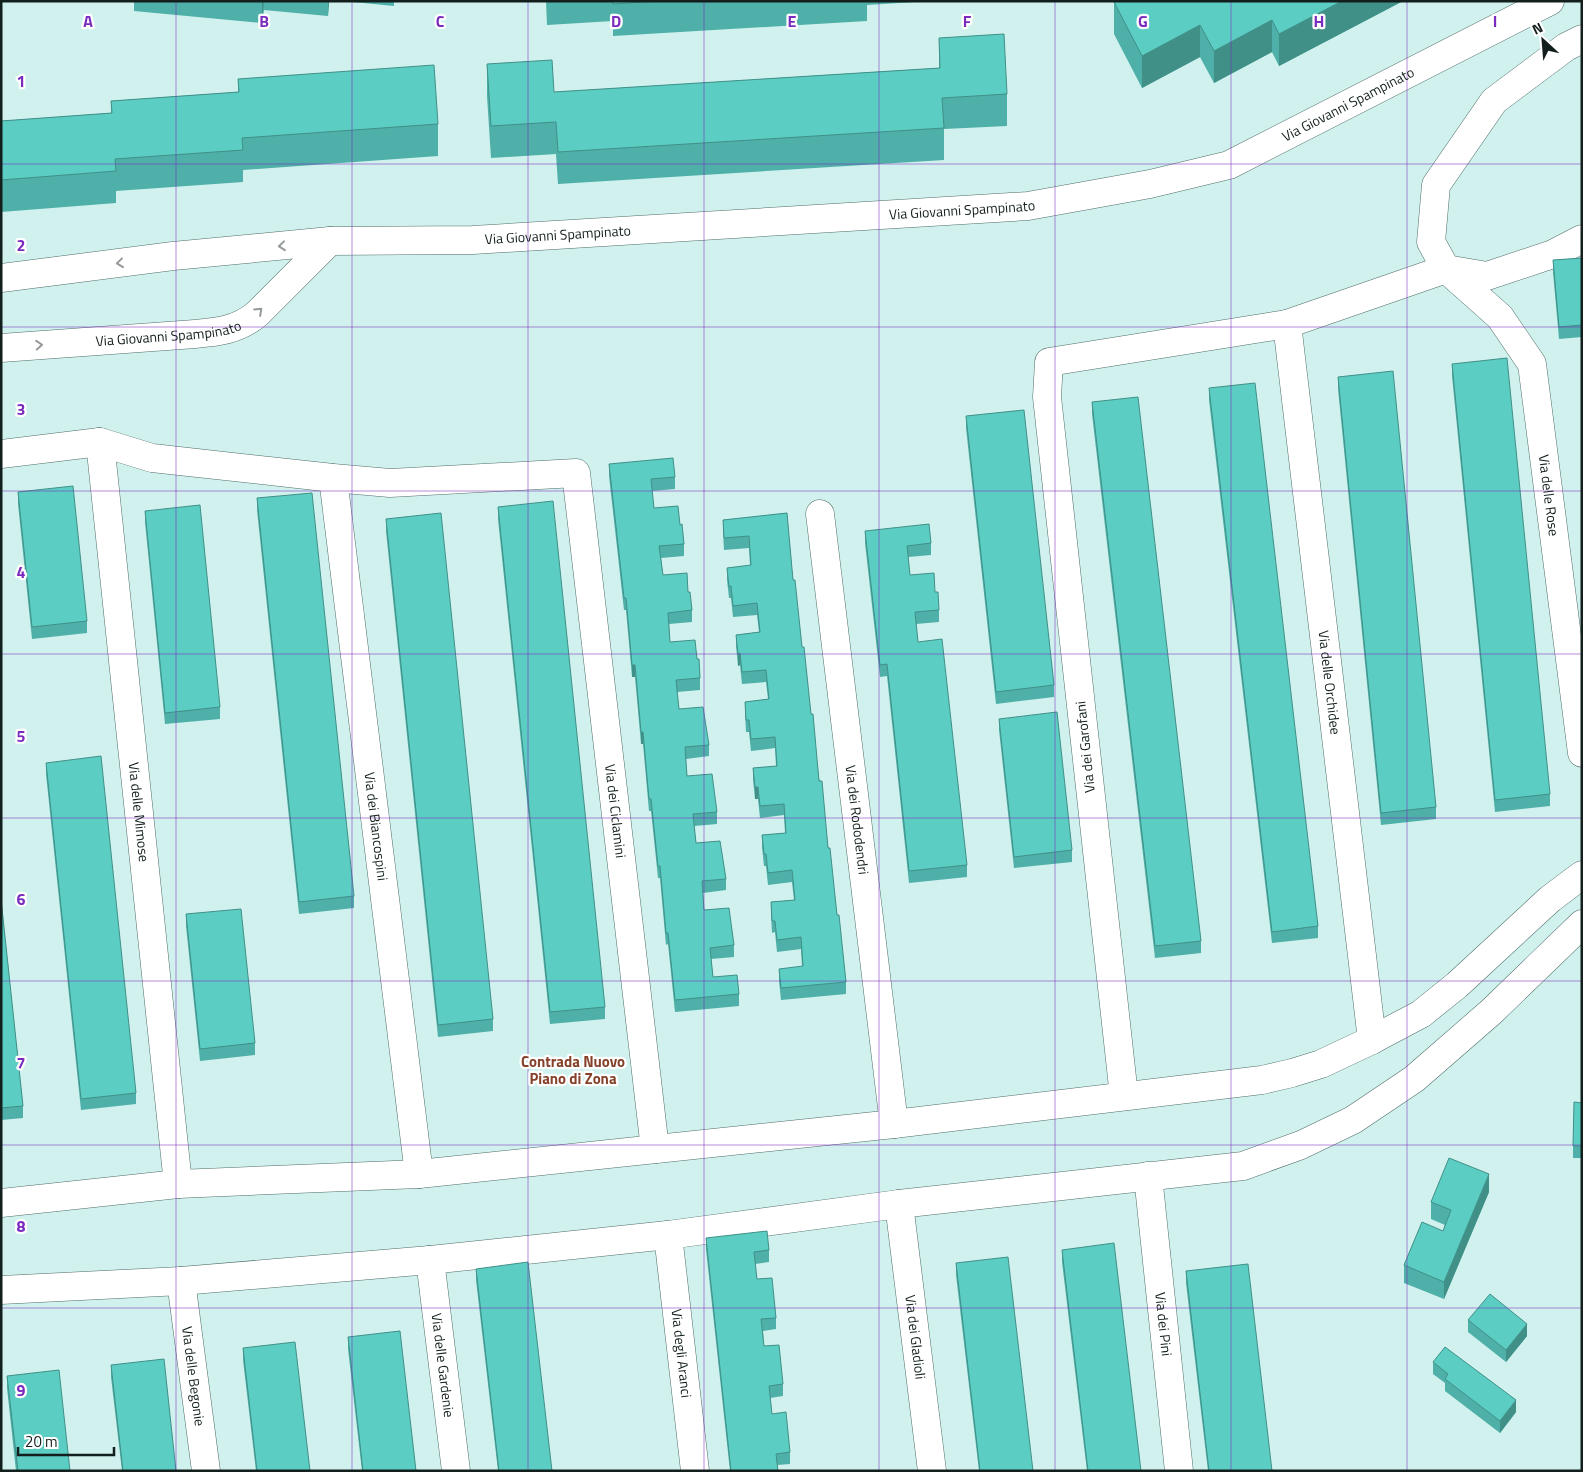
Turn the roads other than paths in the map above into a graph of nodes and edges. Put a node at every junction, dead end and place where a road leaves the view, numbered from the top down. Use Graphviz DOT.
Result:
graph roads {
  1 [pos="1550,1"];
  2 [pos="1582,39"];
  3 [pos="1582,239"];
  4 [pos="330,241"];
  5 [pos="1446,268"];
  6 [pos="1,278"];
  7 [pos="1287,324"];
  8 [pos="1,348"];
  9 [pos="100,442"];
  10 [pos="1,454"];
  11 [pos="334,478"];
  12 [pos="820,514"];
  13 [pos="1582,753"];
  14 [pos="1582,875"];
  15 [pos="1582,924"];
  16 [pos="1372,1040"];
  17 [pos="1124,1096"];
  18 [pos="894,1124"];
  19 [pos="655,1149"];
  20 [pos="419,1174"];
  21 [pos="1148,1176"];
  22 [pos="178,1184"];
  23 [pos="1,1203"];
  24 [pos="899,1204"];
  25 [pos="668,1235"];
  26 [pos="430,1260"];
  27 [pos="181,1281"];
  28 [pos="1,1290"];
  29 [pos="206,1471"];
  30 [pos="456,1471"];
  31 [pos="695,1471"];
  32 [pos="932,1471"];
  33 [pos="1179,1471"];
  1 -- 4 [label="street, Via Giovanni Spampinato"];
  2 -- 5 [label="street, Via delle Rose"];
  3 -- 5 [label="street"];
  4 -- 6 [label="street, Via Giovanni Spampinato, one-way"];
  8 -- 4 [label="street, Via Giovanni Spampinato, one-way"];
  5 -- 7 [label="street"];
  5 -- 13 [label="street, Via delle Rose"];
  7 -- 16 [label="street, Via delle Orchidee"];
  7 -- 17 [label="street, Via dei Garofani"];
  9 -- 10 [label="street"];
  9 -- 11 [label="street"];
  9 -- 22 [label="street, Via delle Mimose"];
  11 -- 19 [label="street, Via dei Ciclamini"];
  11 -- 20 [label="street, Via dei Biancospini"];
  12 -- 18 [label="street, Via dei Rododendri"];
  14 -- 16 [label="street"];
  15 -- 21 [label="street"];
  16 -- 17 [label="street"];
  17 -- 18 [label="street"];
  18 -- 19 [label="street"];
  19 -- 20 [label="street"];
  20 -- 22 [label="street"];
  21 -- 24 [label="street"];
  21 -- 33 [label="street, Via dei Pini"];
  22 -- 23 [label="street"];
  24 -- 25 [label="street"];
  24 -- 32 [label="street, Via dei Gladioli"];
  25 -- 26 [label="street"];
  25 -- 31 [label="street, Via degli Aranci"];
  26 -- 27 [label="street"];
  26 -- 30 [label="street, Via delle Gardenie"];
  27 -- 28 [label="street"];
  27 -- 29 [label="street, Via delle Begonie"];
}
